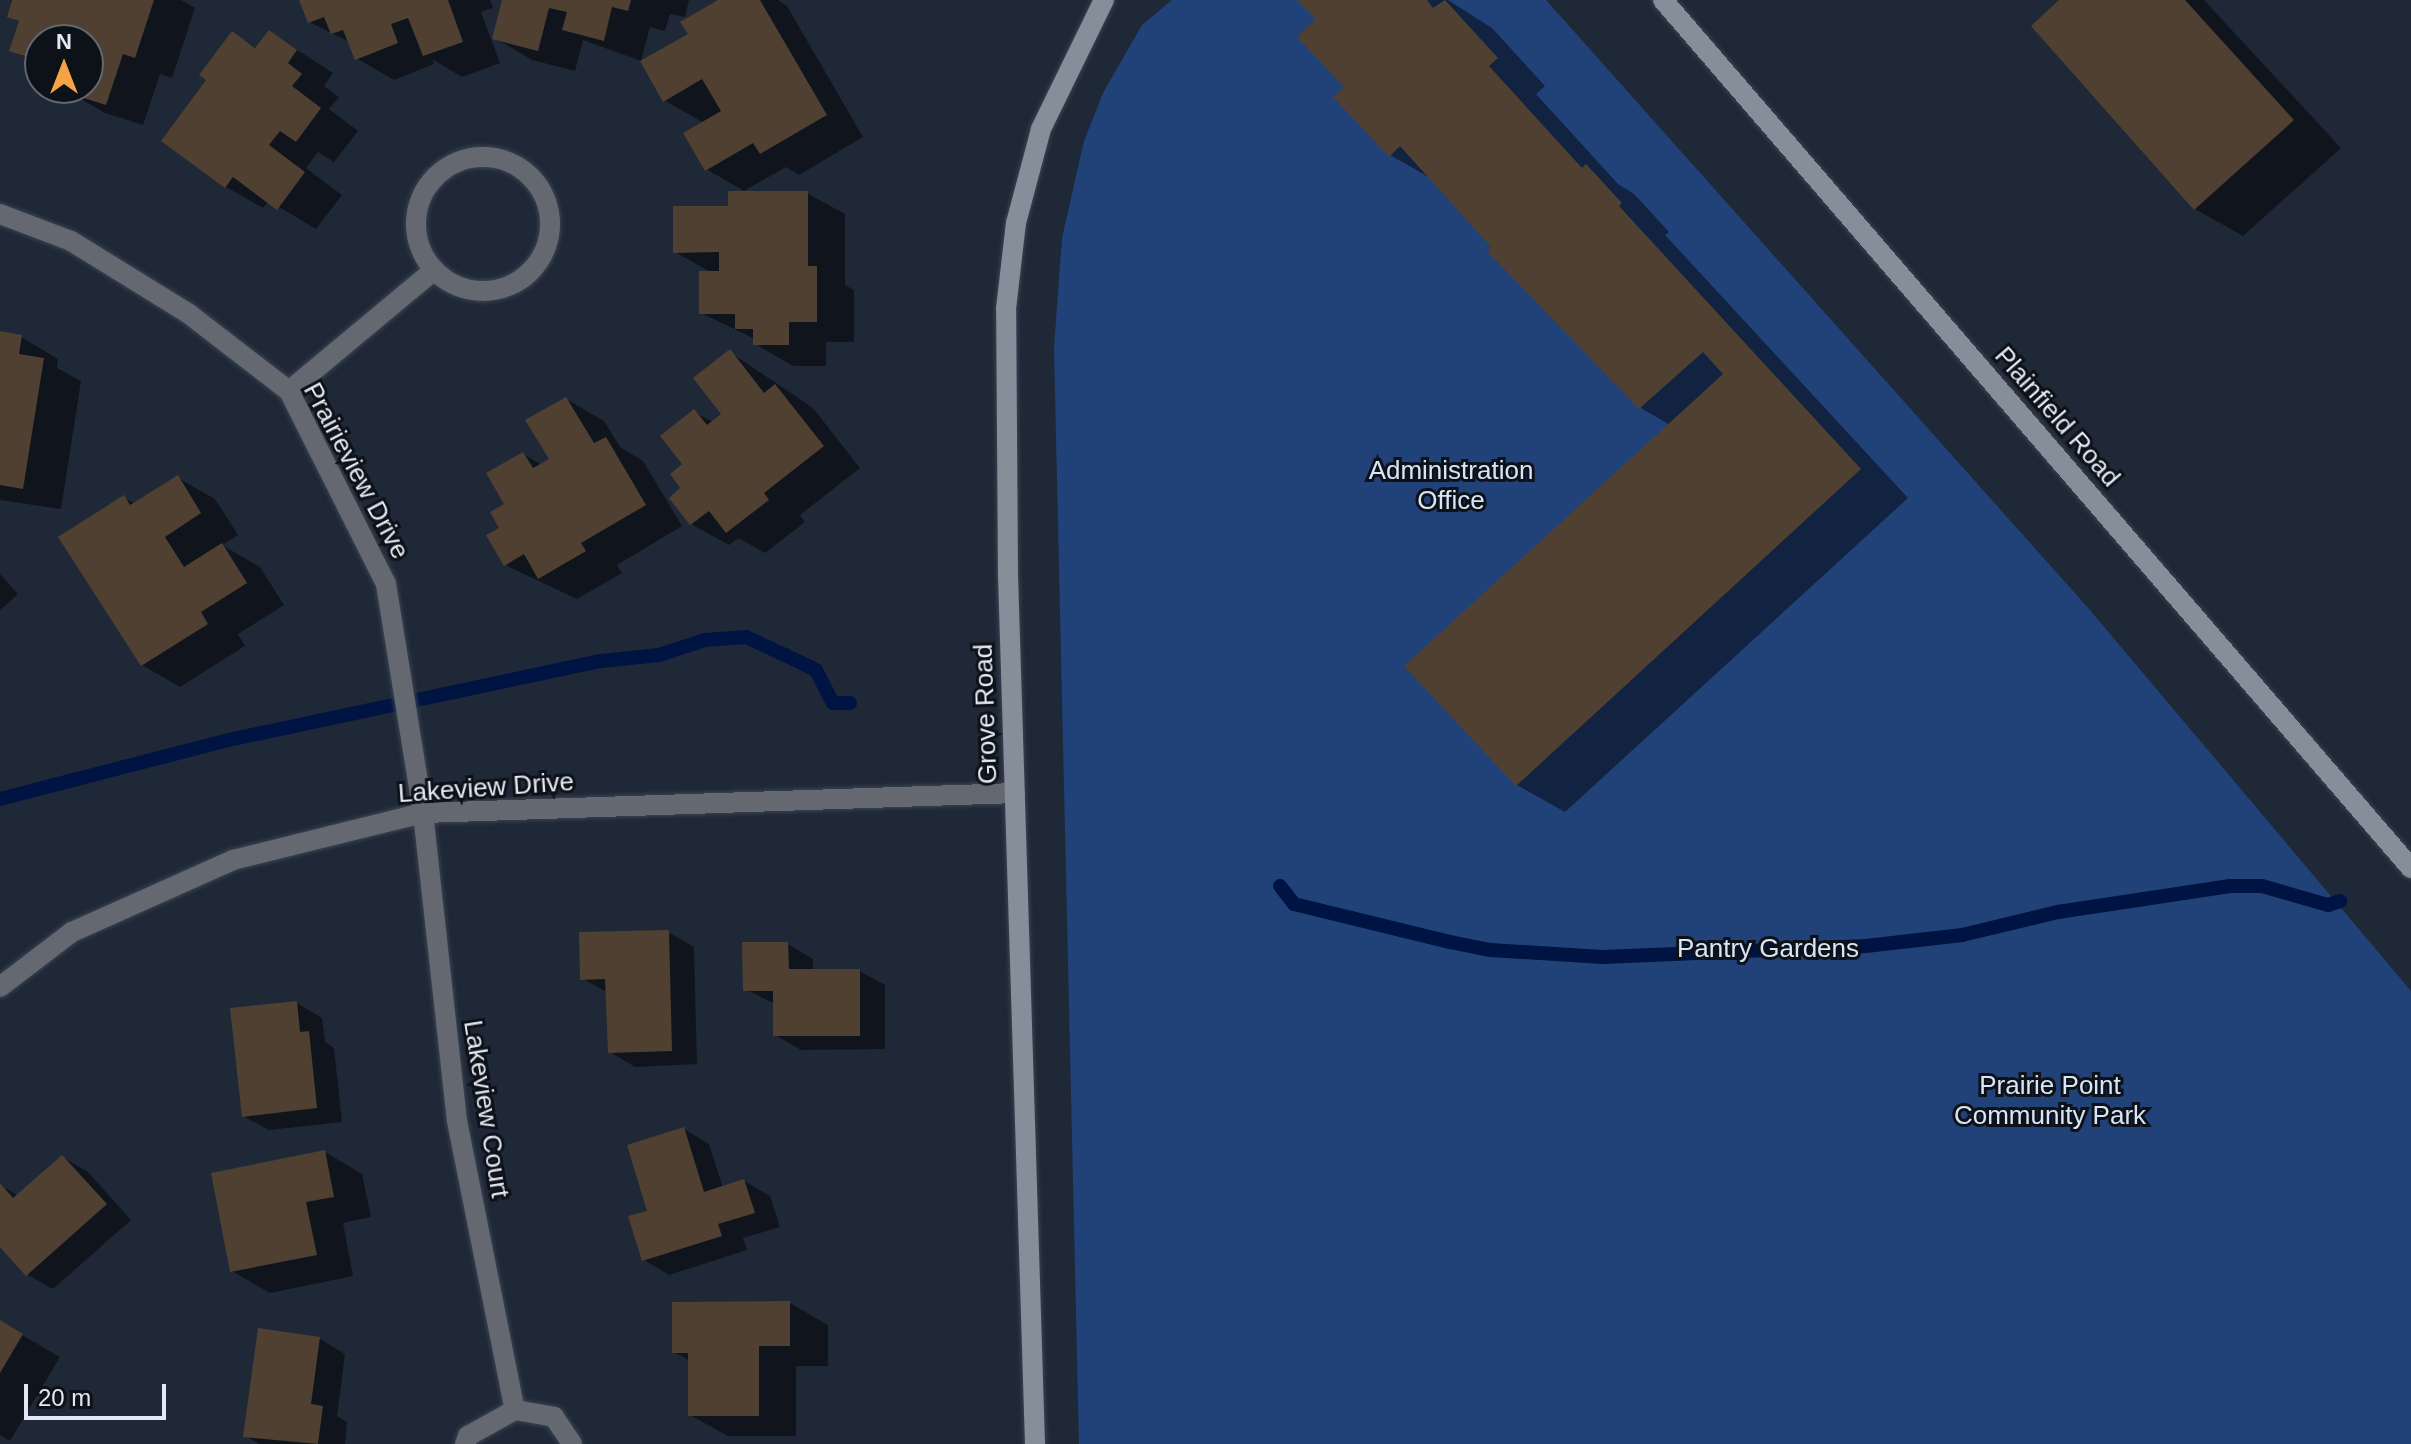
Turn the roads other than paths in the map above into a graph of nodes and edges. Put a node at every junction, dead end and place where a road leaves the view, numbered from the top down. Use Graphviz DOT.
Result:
graph roads {
  1 [pos="1104,0"];
  2 [pos="1663,0"];
  3 [pos="0,214"];
  4 [pos="434,270"];
  5 [pos="289,391"];
  6 [pos="1015,793"];
  7 [pos="423,813"];
  8 [pos="2411,868"];
  9 [pos="0,987"];
  10 [pos="515,1410"];
  11 [pos="465,1444"];
  12 [pos="572,1444"];
  13 [pos="1035,1444"];
  1 -- 6 [label="street, Grove Road"];
  2 -- 8 [label="street, Plainfield Road"];
  3 -- 5 [label="street, Prairieview Drive"];
  4 -- 4 [label="street"];
  4 -- 5 [label="street"];
  5 -- 7 [label="street, Prairieview Drive"];
  6 -- 7 [label="street, Lakeview Drive"];
  6 -- 13 [label="street, Grove Road"];
  7 -- 9 [label="street, Lakeview Drive"];
  7 -- 10 [label="street, Lakeview Court"];
  10 -- 11 [label="street"];
  10 -- 12 [label="street"];
}
